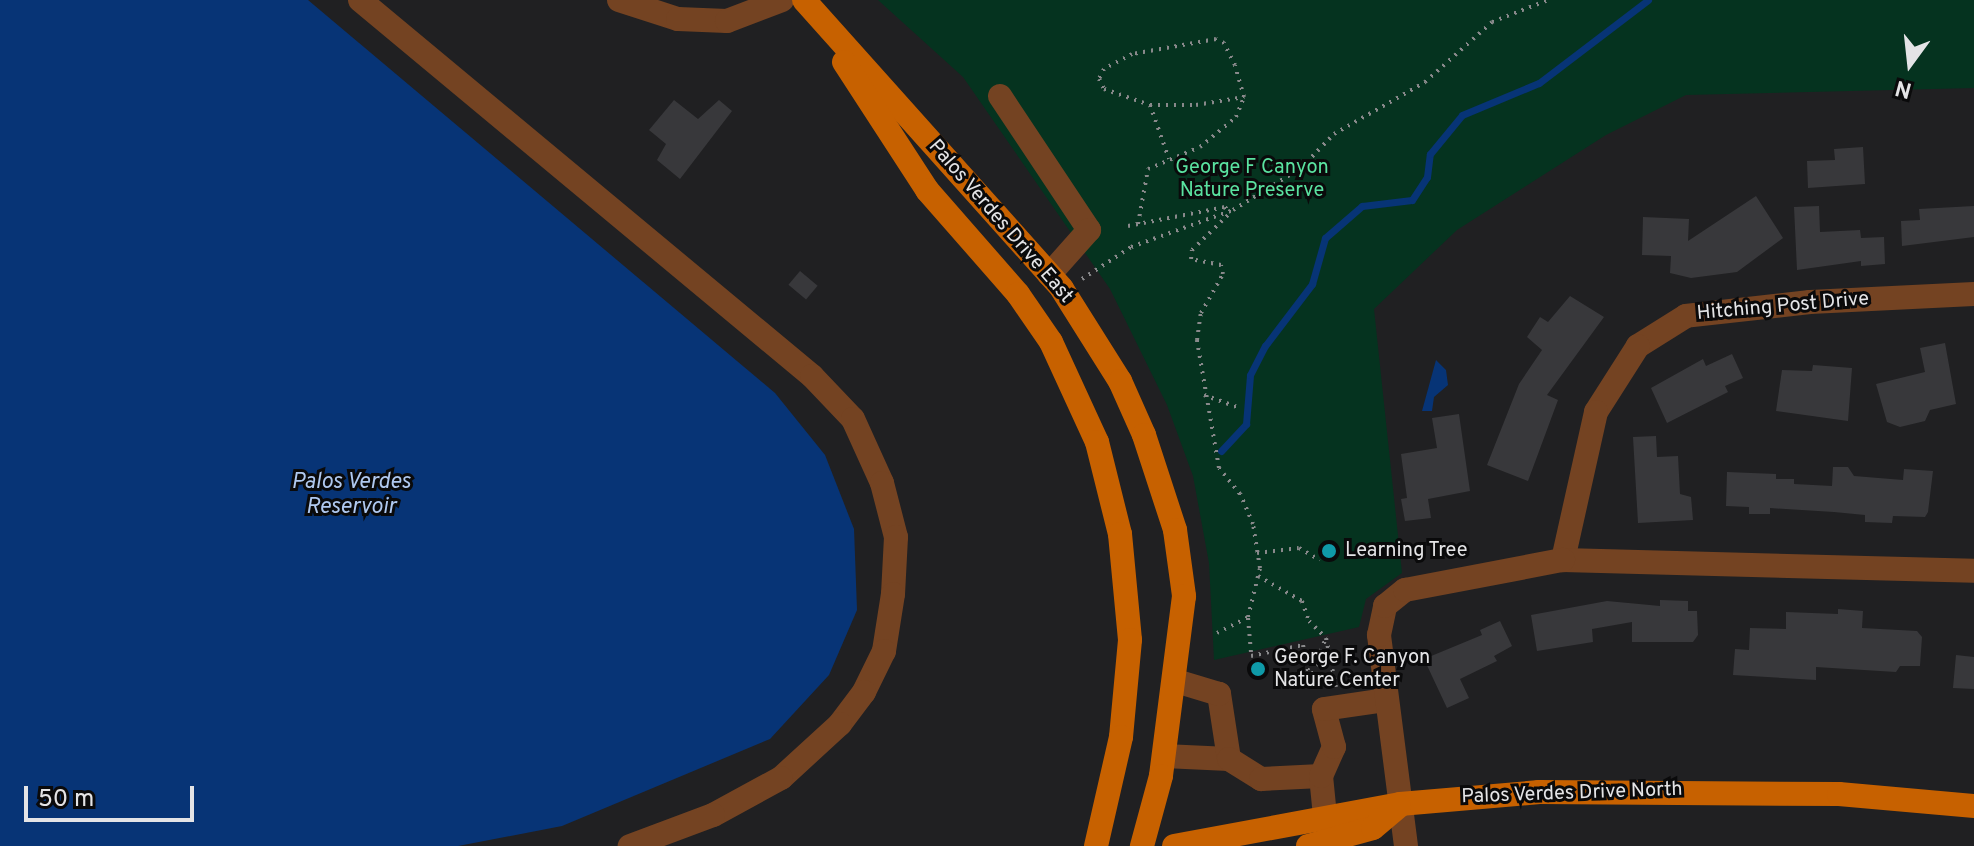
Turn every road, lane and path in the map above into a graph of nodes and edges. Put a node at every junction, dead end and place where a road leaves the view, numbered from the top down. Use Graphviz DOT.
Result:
graph roads {
  1 [pos="360,0"];
  2 [pos="619,0"];
  3 [pos="782,0"];
  4 [pos="804,0"];
  5 [pos="1548,0"];
  6 [pos="1000,96"];
  7 [pos="1244,97"];
  8 [pos="1150,105"];
  9 [pos="1169,160"];
  10 [pos="1229,212"];
  11 [pos="1138,224"];
  12 [pos="1128,226"];
  13 [pos="1055,282"];
  14 [pos="1974,294"];
  15 [pos="1204,395"];
  16 [pos="1240,408"];
  17 [pos="1257,553"];
  18 [pos="1320,560"];
  19 [pos="1563,560"];
  20 [pos="1974,571"];
  21 [pos="1258,576"];
  22 [pos="1248,617"];
  23 [pos="1217,633"];
  24 [pos="1326,638"];
  25 [pos="1176,681"];
  26 [pos="1386,700"];
  27 [pos="1340,707"];
  28 [pos="1164,756"];
  29 [pos="1229,759"];
  30 [pos="1321,776"];
  31 [pos="1400,804"];
  32 [pos="1974,806"];
  33 [pos="1325,816"];
  34 [pos="630,846"];
  35 [pos="1096,846"];
  36 [pos="1142,846"];
  37 [pos="1174,846"];
  38 [pos="1308,846"];
  39 [pos="1406,846"];
  1 -- 34 [label="street"];
  2 -- 3 [label="street"];
  4 -- 13 [label="main road, Palos Verdes Drive East"];
  4 -- 35 [label="main road, Palos Verdes Drive East"];
  5 -- 10 [label="path"];
  6 -- 13 [label="street"];
  7 -- 8 [label="path"];
  7 -- 8 [label="path"];
  7 -- 9 [label="path"];
  8 -- 9 [label="path"];
  9 -- 11 [label="path"];
  10 -- 11 [label="path"];
  10 -- 13 [label="path"];
  10 -- 15 [label="path"];
  11 -- 12 [label="path"];
  13 -- 25 [label="main road, Palos Verdes Drive East"];
  14 -- 19 [label="street, Hitching Post Drive"];
  15 -- 16 [label="path"];
  15 -- 17 [label="path"];
  17 -- 18 [label="path"];
  17 -- 21 [label="path"];
  19 -- 20 [label="street"];
  19 -- 26 [label="street"];
  21 -- 22 [label="path"];
  21 -- 24 [label="path"];
  22 -- 23 [label="path"];
  22 -- 24 [label="path"];
  24 -- 27 [label="path"];
  25 -- 28 [label="main road, Palos Verdes Drive East"];
  25 -- 29 [label="street"];
  26 -- 27 [label="street"];
  26 -- 31 [label="street"];
  27 -- 30 [label="street"];
  28 -- 29 [label="street"];
  28 -- 36 [label="main road, Palos Verdes Drive East"];
  29 -- 30 [label="street"];
  30 -- 33 [label="street"];
  31 -- 32 [label="main road, Palos Verdes Drive North"];
  31 -- 33 [label="main road, Palos Verdes Drive North"];
  31 -- 38 [label="main road"];
  31 -- 39 [label="street"];
  33 -- 37 [label="main road, Palos Verdes Drive North"];
}
